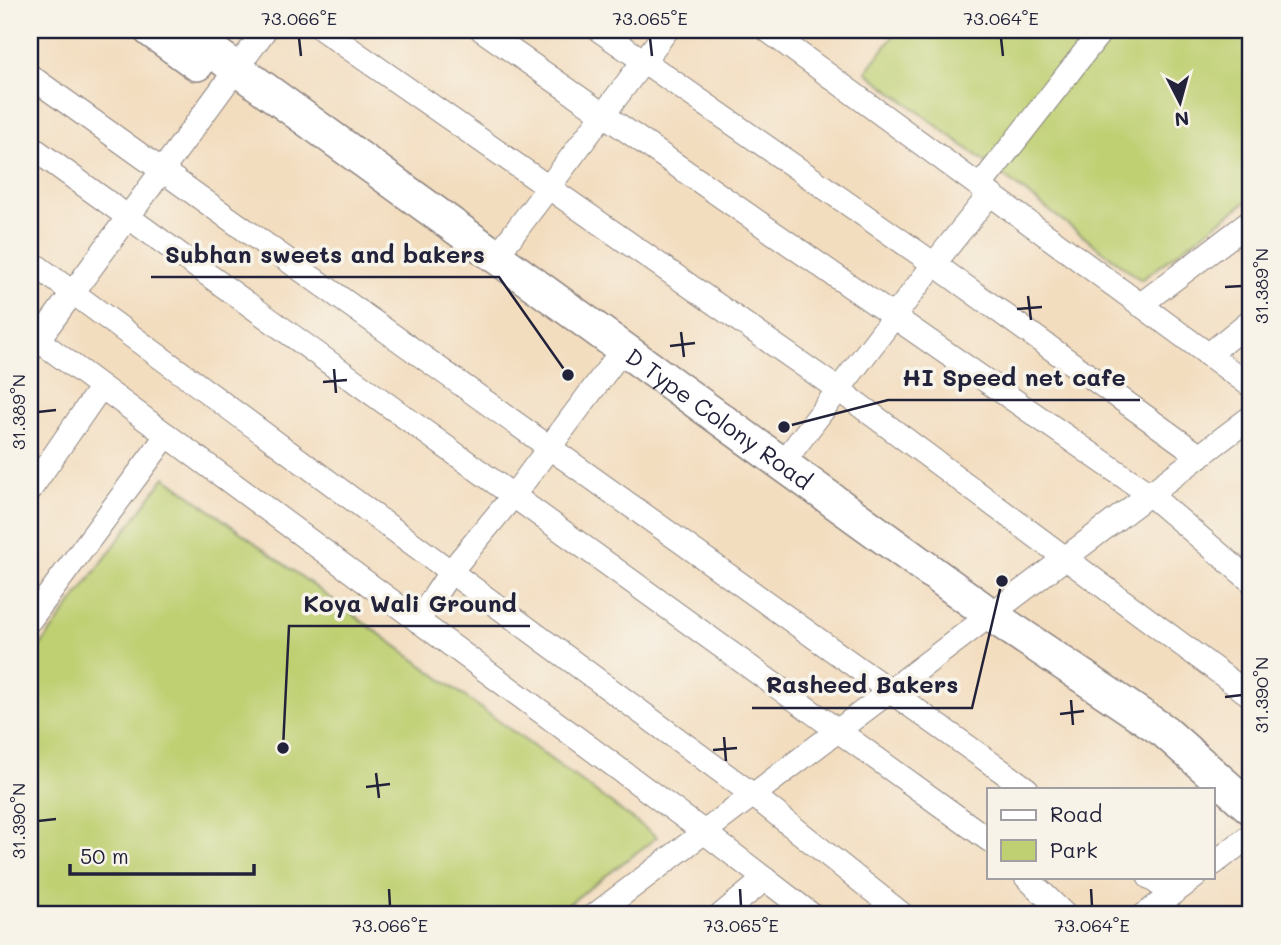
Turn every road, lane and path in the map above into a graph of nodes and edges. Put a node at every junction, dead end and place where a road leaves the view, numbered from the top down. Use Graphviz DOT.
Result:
graph roads {
  1 [pos="150,30"];
  2 [pos="183,30"];
  3 [pos="265,30"];
  4 [pos="323,30"];
  5 [pos="482,30"];
  6 [pos="599,30"];
  7 [pos="667,30"];
  8 [pos="767,30"];
  9 [pos="1102,30"];
  10 [pos="644,61"];
  11 [pos="30,76"];
  12 [pos="230,76"];
  13 [pos="603,114"];
  14 [pos="30,146"];
  15 [pos="162,170"];
  16 [pos="549,188"];
  17 [pos="985,190"];
  18 [pos="128,216"];
  19 [pos="1251,221"];
  20 [pos="496,257"];
  21 [pos="30,261"];
  22 [pos="934,264"];
  23 [pos="72,292"];
  24 [pos="1140,304"];
  25 [pos="895,317"];
  26 [pos="1251,320"];
  27 [pos="32,342"];
  28 [pos="1208,355"];
  29 [pos="617,357"];
  30 [pos="1251,386"];
  31 [pos="101,387"];
  32 [pos="839,390"];
  33 [pos="1251,416"];
  34 [pos="167,435"];
  35 [pos="549,447"];
  36 [pos="1199,456"];
  37 [pos="782,464"];
  38 [pos="30,490"];
  39 [pos="1149,494"];
  40 [pos="513,496"];
  41 [pos="1066,557"];
  42 [pos="451,571"];
  43 [pos="1251,581"];
  44 [pos="30,620"];
  45 [pos="985,620"];
  46 [pos="418,621"];
  47 [pos="889,691"];
  48 [pos="1251,696"];
  49 [pos="837,732"];
  50 [pos="1026,788"];
  51 [pos="1203,788"];
  52 [pos="753,795"];
  53 [pos="1214,797"];
  54 [pos="1251,808"];
  55 [pos="704,832"];
  56 [pos="1251,833"];
  57 [pos="987,839"];
  58 [pos="1214,863"];
  59 [pos="1027,878"];
  60 [pos="1150,878"];
  61 [pos="1194,878"];
  62 [pos="765,879"];
  63 [pos="1173,894"];
  64 [pos="595,915"];
  65 [pos="721,915"];
  66 [pos="812,915"];
  67 [pos="903,915"];
  68 [pos="1065,915"];
  69 [pos="1143,915"];
  1 -- 12 [label="main road, D Type Colony Road"];
  2 -- 12 [label="main road, D Type Colony Road"];
  3 -- 12 [label="street"];
  4 -- 16 [label="street"];
  5 -- 13 [label="street"];
  6 -- 10 [label="street"];
  7 -- 10 [label="street"];
  8 -- 17 [label="street"];
  9 -- 17 [label="street"];
  10 -- 13 [label="street"];
  10 -- 22 [label="street"];
  11 -- 15 [label="street"];
  12 -- 15 [label="street"];
  12 -- 20 [label="main road, D Type Colony Road"];
  12 -- 29 [label="main road, D Type Colony Road"];
  13 -- 16 [label="street"];
  13 -- 25 [label="street"];
  14 -- 18 [label="street"];
  15 -- 18 [label="street"];
  15 -- 35 [label="street"];
  16 -- 20 [label="street"];
  16 -- 32 [label="street"];
  17 -- 22 [label="street"];
  17 -- 24 [label="street"];
  18 -- 23 [label="street"];
  18 -- 40 [label="street"];
  19 -- 24 [label="street"];
  20 -- 29 [label="main road, D Type Colony Road"];
  21 -- 23 [label="street"];
  22 -- 25 [label="street"];
  22 -- 36 [label="street"];
  23 -- 27 [label="street"];
  23 -- 42 [label="street"];
  24 -- 28 [label="street"];
  25 -- 32 [label="street"];
  25 -- 39 [label="street"];
  26 -- 28 [label="street"];
  27 -- 31 [label="street"];
  28 -- 30 [label="street"];
  29 -- 35 [label="street"];
  29 -- 37 [label="main road, D Type Colony Road"];
  29 -- 45 [label="main road, D Type Colony Road"];
  31 -- 34 [label="street"];
  31 -- 38 [label="street"];
  32 -- 37 [label="street"];
  32 -- 41 [label="street"];
  33 -- 36 [label="street"];
  34 -- 44 [label="street"];
  34 -- 46 [label="street"];
  35 -- 40 [label="street"];
  35 -- 47 [label="street"];
  36 -- 39 [label="street"];
  37 -- 45 [label="main road, D Type Colony Road"];
  39 -- 41 [label="street"];
  39 -- 43 [label="street"];
  40 -- 42 [label="street"];
  40 -- 49 [label="street"];
  41 -- 45 [label="street"];
  41 -- 48 [label="street"];
  42 -- 46 [label="street"];
  42 -- 52 [label="street"];
  45 -- 47 [label="street"];
  45 -- 51 [label="main road, D Type Colony Road"];
  45 -- 54 [label="main road, D Type Colony Road"];
  46 -- 55 [label="street"];
  47 -- 49 [label="street"];
  47 -- 50 [label="street"];
  49 -- 52 [label="street"];
  49 -- 57 [label="street"];
  52 -- 55 [label="street"];
  52 -- 67 [label="street"];
  53 -- 56 [label="main road"];
  55 -- 62 [label="street"];
  55 -- 64 [label="street"];
  56 -- 58 [label="street"];
  59 -- 68 [label="street"];
  60 -- 63 [label="street"];
  61 -- 63 [label="street"];
  62 -- 65 [label="street"];
  62 -- 66 [label="street"];
  63 -- 69 [label="street"];
}
